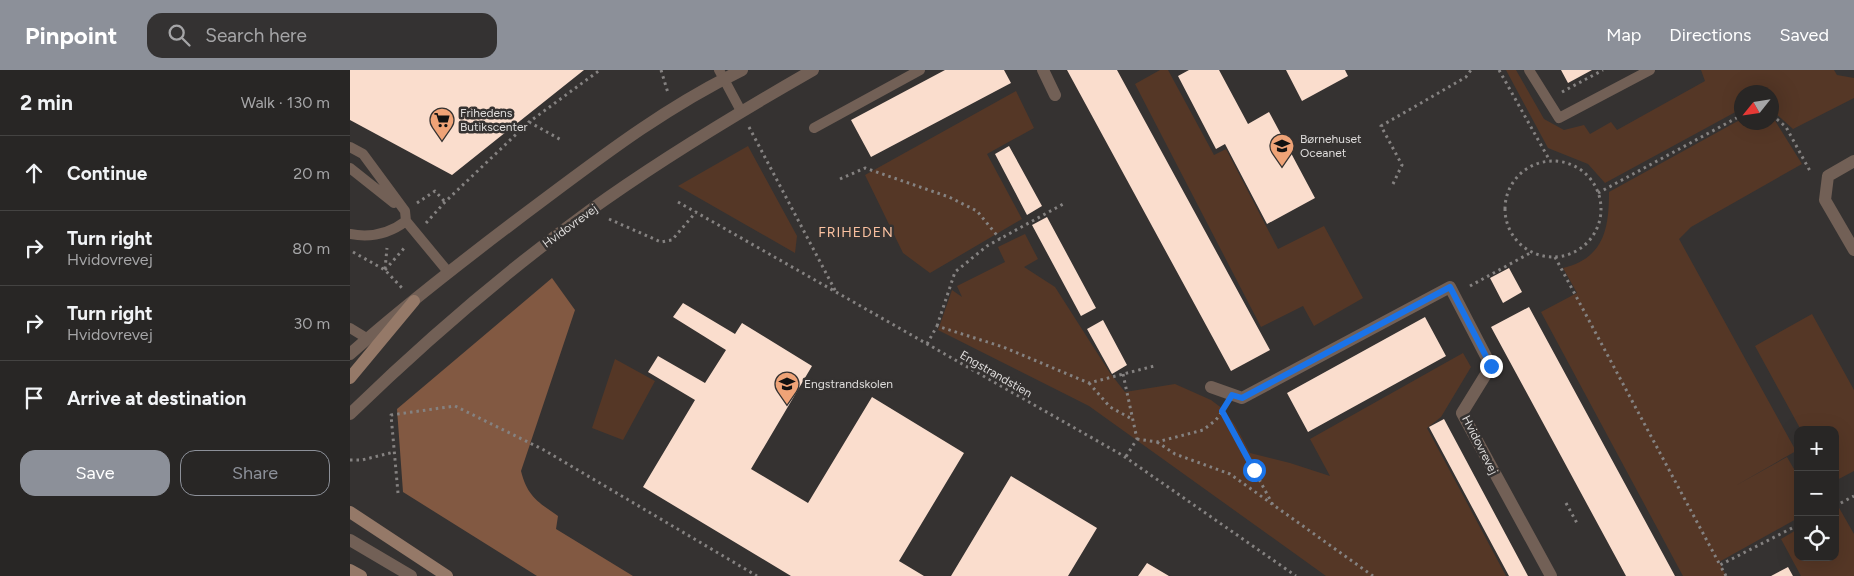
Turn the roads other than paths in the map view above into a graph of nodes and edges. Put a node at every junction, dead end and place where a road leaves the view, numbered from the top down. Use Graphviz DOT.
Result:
graph roads {
  1 [pos="742,70"];
  2 [pos="813,70"];
  3 [pos="920,70"];
  4 [pos="1042,70"];
  5 [pos="1529,70"];
  6 [pos="1650,70"];
  7 [pos="721,75"];
  8 [pos="1055,95"];
  9 [pos="741,111"];
  10 [pos="814,128"];
  11 [pos="350,147"];
  12 [pos="1854,161"];
  13 [pos="350,168"];
  14 [pos="405,216"];
  15 [pos="350,234"];
  16 [pos="1854,250"];
  17 [pos="449,273"];
  18 [pos="414,301"];
  19 [pos="350,328"];
  20 [pos="368,339"];
  21 [pos="350,354"];
  22 [pos="350,378"];
  23 [pos="1211,387"];
  24 [pos="350,414"];
  25 [pos="350,512"];
  26 [pos="350,540"];
  27 [pos="350,570"];
  28 [pos="361,576"];
  29 [pos="411,576"];
  30 [pos="447,576"];
  31 [pos="1551,576"];
  1 -- 7 [label="street"];
  2 -- 9 [label="street, Hvidovrevej"];
  3 -- 10 [label="lane"];
  4 -- 8 [label="street"];
  5 -- 6 [label="lane"];
  7 -- 9 [label="lane"];
  7 -- 17 [label="street"];
  9 -- 24 [label="street, Hvidovrevej"];
  11 -- 14 [label="lane"];
  12 -- 16 [label="street"];
  13 -- 14 [label="lane"];
  14 -- 15 [label="lane"];
  14 -- 17 [label="lane"];
  17 -- 18 [label="street"];
  18 -- 20 [label="street"];
  18 -- 22 [label="main road"];
  19 -- 20 [label="lane"];
  20 -- 21 [label="street"];
  23 -- 31 [label="street, Hvidovrevej"];
  25 -- 30 [label="main road"];
  26 -- 29 [label="street"];
  27 -- 28 [label="main road"];
}
